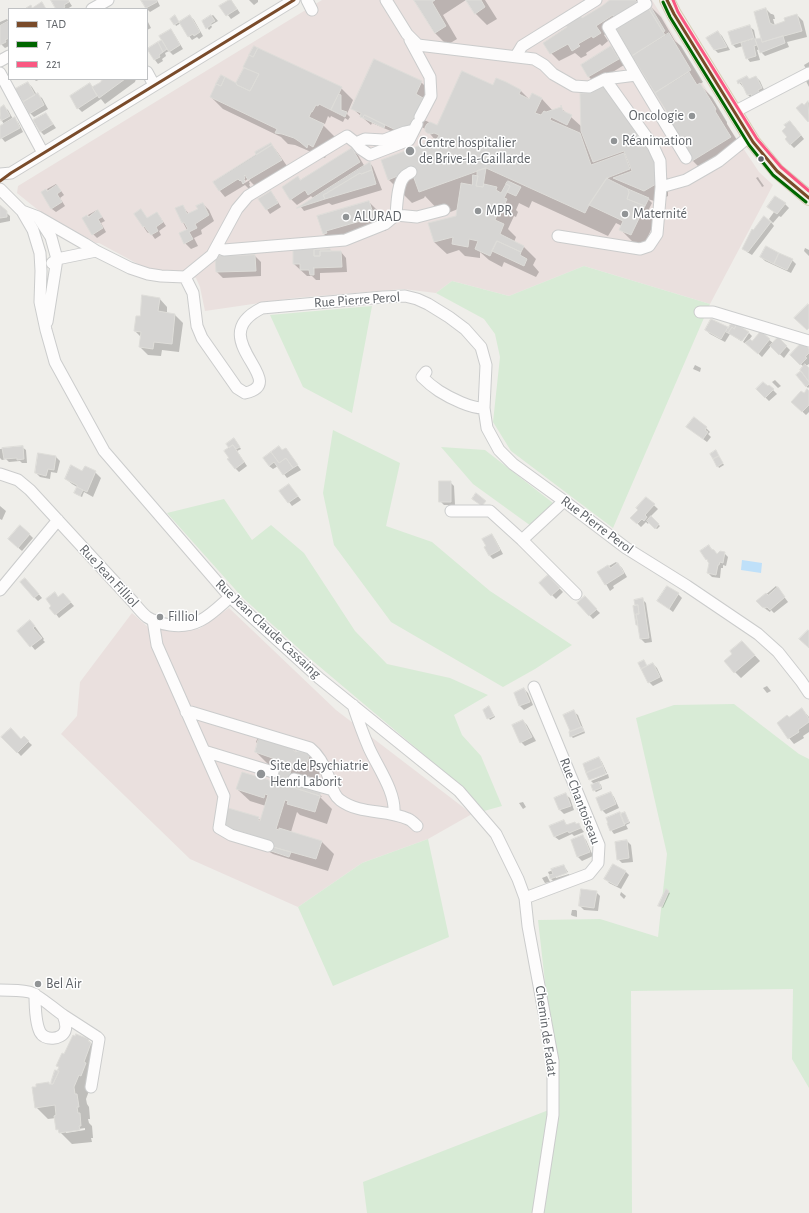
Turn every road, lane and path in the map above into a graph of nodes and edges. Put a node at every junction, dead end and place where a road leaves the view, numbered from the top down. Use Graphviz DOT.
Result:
graph roads {
  1 [pos="292,0"];
  2 [pos="307,0"];
  3 [pos="386,0"];
  4 [pos="596,0"];
  5 [pos="644,0"];
  6 [pos="667,0"];
  7 [pos="108,2"];
  8 [pos="94,8"];
  9 [pos="312,10"];
  10 [pos="407,34"];
  11 [pos="516,56"];
  12 [pos="0,73"];
  13 [pos="809,73"];
  14 [pos="148,74"];
  15 [pos="636,75"];
  16 [pos="605,79"];
  17 [pos="154,85"];
  18 [pos="734,112"];
  19 [pos="417,124"];
  20 [pos="750,136"];
  21 [pos="356,143"];
  22 [pos="43,153"];
  23 [pos="686,158"];
  24 [pos="410,172"];
  25 [pos="12,173"];
  26 [pos="0,174"];
  27 [pos="0,181"];
  28 [pos="661,187"];
  29 [pos="0,189"];
  30 [pos="809,198"];
  31 [pos="444,210"];
  32 [pos="22,211"];
  33 [pos="396,215"];
  34 [pos="38,217"];
  35 [pos="558,236"];
  36 [pos="216,247"];
  37 [pos="96,252"];
  38 [pos="57,259"];
  39 [pos="41,270"];
  40 [pos="185,277"];
  41 [pos="700,312"];
  42 [pos="46,330"];
  43 [pos="809,341"];
  44 [pos="426,372"];
  45 [pos="484,408"];
  46 [pos="0,474"];
  47 [pos="564,501"];
  48 [pos="452,511"];
  49 [pos="58,520"];
  50 [pos="522,540"];
  51 [pos="0,590"];
  52 [pos="576,594"];
  53 [pos="230,597"];
  54 [pos="153,620"];
  55 [pos="534,687"];
  56 [pos="809,693"];
  57 [pos="353,705"];
  58 [pos="186,712"];
  59 [pos="204,751"];
  60 [pos="273,772"];
  61 [pos="294,779"];
  62 [pos="333,790"];
  63 [pos="394,814"];
  64 [pos="417,826"];
  65 [pos="268,846"];
  66 [pos="525,898"];
  67 [pos="0,990"];
  68 [pos="35,994"];
  69 [pos="63,1016"];
  70 [pos="91,1087"];
  71 [pos="538,1213"];
  1 -- 17 [label="street"];
  2 -- 9 [label="street"];
  3 -- 10 [label="street"];
  4 -- 11 [label="street"];
  5 -- 15 [label="street"];
  6 -- 18 [label="main road"];
  7 -- 8 [label="street"];
  10 -- 11 [label="street"];
  10 -- 19 [label="street"];
  11 -- 16 [label="street"];
  12 -- 22 [label="street"];
  13 -- 18 [label="street"];
  14 -- 17 [label="street"];
  15 -- 16 [label="street"];
  15 -- 23 [label="street"];
  16 -- 28 [label="street"];
  17 -- 22 [label="street"];
  18 -- 20 [label="main road"];
  19 -- 21 [label="street"];
  19 -- 21 [label="street"];
  20 -- 28 [label="street"];
  20 -- 30 [label="main road"];
  21 -- 36 [label="street"];
  22 -- 25 [label="street"];
  24 -- 33 [label="street"];
  25 -- 26 [label="street"];
  25 -- 27 [label="street"];
  28 -- 35 [label="street"];
  29 -- 32 [label="street"];
  31 -- 33 [label="street"];
  32 -- 34 [label="street"];
  32 -- 39 [label="street, Rue Jean Claude Cassaing"];
  33 -- 36 [label="street"];
  34 -- 37 [label="street"];
  34 -- 38 [label="street, Rue Jean Claude Cassaing"];
  36 -- 40 [label="street"];
  37 -- 38 [label="street"];
  37 -- 40 [label="street"];
  38 -- 39 [label="street"];
  38 -- 42 [label="street, Rue Jean Claude Cassaing"];
  39 -- 42 [label="street, Rue Jean Claude Cassaing"];
  40 -- 45 [label="street, Rue Pierre Perol"];
  41 -- 43 [label="street"];
  42 -- 53 [label="street, Rue Jean Claude Cassaing"];
  44 -- 45 [label="street"];
  45 -- 47 [label="street, Rue Pierre Perol"];
  46 -- 49 [label="street, Rue Jean Filliol"];
  47 -- 50 [label="street"];
  47 -- 56 [label="street, Rue Pierre Perol"];
  48 -- 50 [label="street"];
  49 -- 51 [label="street"];
  49 -- 54 [label="street, Rue Jean Filliol"];
  50 -- 52 [label="street"];
  53 -- 54 [label="street, Rue Jean Filliol"];
  53 -- 57 [label="street, Rue Jean Claude Cassaing"];
  54 -- 58 [label="street"];
  55 -- 66 [label="street, Rue Chantoiseau"];
  57 -- 63 [label="street"];
  57 -- 66 [label="street, Rue Jean Claude Cassaing"];
  58 -- 59 [label="street"];
  58 -- 62 [label="street"];
  59 -- 60 [label="street"];
  59 -- 65 [label="street"];
  61 -- 62 [label="street"];
  62 -- 63 [label="street"];
  63 -- 64 [label="street"];
  66 -- 71 [label="street, Chemin de Fadat"];
  67 -- 68 [label="street"];
  68 -- 69 [label="street"];
  68 -- 69 [label="street"];
  69 -- 70 [label="street"];
}
